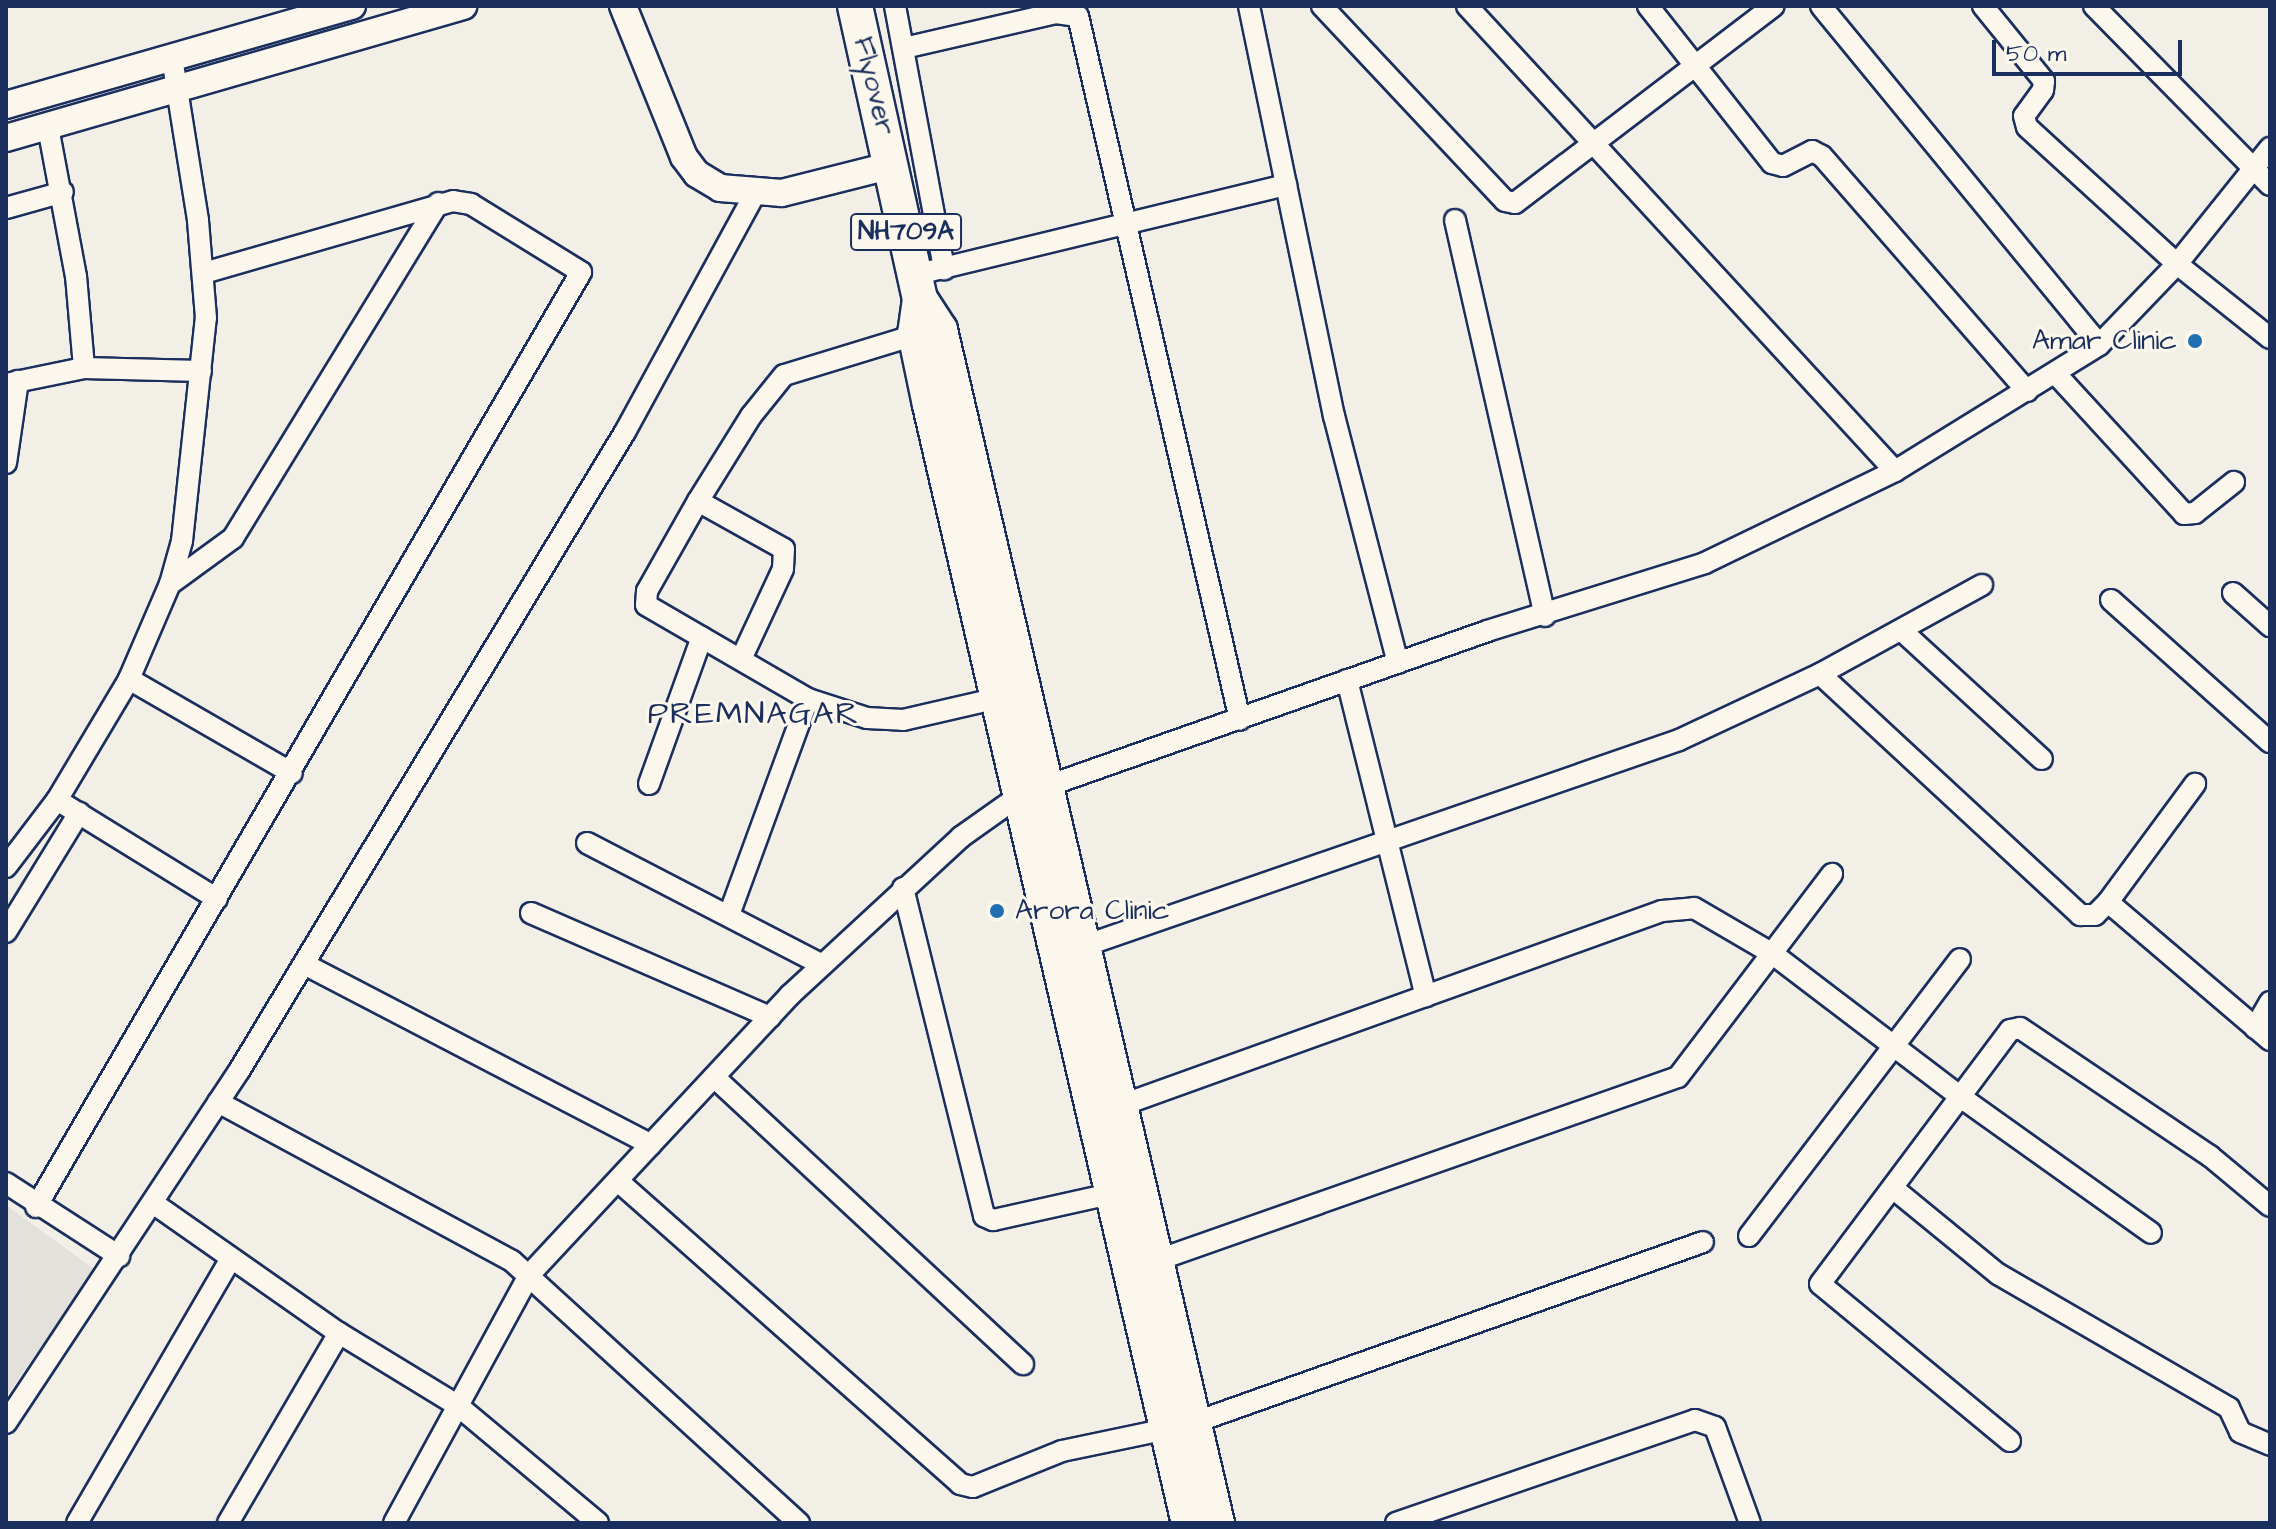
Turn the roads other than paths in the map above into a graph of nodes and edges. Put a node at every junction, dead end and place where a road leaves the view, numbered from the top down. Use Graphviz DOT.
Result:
graph roads {
  1 [pos="352,6"];
  2 [pos="463,6"];
  3 [pos="623,6"];
  4 [pos="855,6"];
  5 [pos="895,6"];
  6 [pos="1249,6"];
  7 [pos="1322,6"];
  8 [pos="1467,6"];
  9 [pos="1648,6"];
  10 [pos="1774,6"];
  11 [pos="1821,6"];
  12 [pos="1983,6"];
  13 [pos="2094,6"];
  14 [pos="904,48"];
  15 [pos="172,58"];
  16 [pos="1695,61"];
  17 [pos="179,87"];
  18 [pos="6,105"];
  19 [pos="48,127"];
  20 [pos="6,138"];
  21 [pos="1593,143"];
  22 [pos="2270,148"];
  23 [pos="893,165"];
  24 [pos="2252,171"];
  25 [pos="1286,185"];
  26 [pos="2270,185"];
  27 [pos="63,192"];
  28 [pos="755,194"];
  29 [pos="438,203"];
  30 [pos="6,208"];
  31 [pos="1455,220"];
  32 [pos="1126,227"];
  33 [pos="2177,264"];
  34 [pos="204,273"];
  35 [pos="926,281"];
  36 [pos="928,332"];
  37 [pos="2270,338"];
  38 [pos="2099,345"];
  39 [pos="84,368"];
  40 [pos="201,371"];
  41 [pos="2055,373"];
  42 [pos="12,383"];
  43 [pos="2027,391"];
  44 [pos="6,463"];
  45 [pos="1895,471"];
  46 [pos="2234,482"];
  47 [pos="698,501"];
  48 [pos="170,584"];
  49 [pos="1982,585"];
  50 [pos="2233,593"];
  51 [pos="2111,600"];
  52 [pos="1545,616"];
  53 [pos="2270,626"];
  54 [pos="1901,630"];
  55 [pos="702,637"];
  56 [pos="742,657"];
  57 [pos="1398,663"];
  58 [pos="1820,674"];
  59 [pos="129,679"];
  60 [pos="1347,680"];
  61 [pos="999,698"];
  62 [pos="808,699"];
  63 [pos="1240,720"];
  64 [pos="2270,742"];
  65 [pos="2042,759"];
  66 [pos="292,773"];
  67 [pos="649,784"];
  68 [pos="2195,784"];
  69 [pos="1032,791"];
  70 [pos="57,800"];
  71 [pos="79,813"];
  72 [pos="587,843"];
  73 [pos="1387,845"];
  74 [pos="6,867"];
  75 [pos="1832,874"];
  76 [pos="903,888"];
  77 [pos="217,899"];
  78 [pos="2108,902"];
  79 [pos="531,913"];
  80 [pos="729,915"];
  81 [pos="6,932"];
  82 [pos="1081,947"];
  83 [pos="1773,954"];
  84 [pos="1960,959"];
  85 [pos="304,964"];
  86 [pos="822,965"];
  87 [pos="1426,996"];
  88 [pos="2270,1002"];
  89 [pos="770,1017"];
  90 [pos="2262,1034"];
  91 [pos="1890,1045"];
  92 [pos="714,1077"];
  93 [pos="1962,1098"];
  94 [pos="218,1102"];
  95 [pos="1122,1105"];
  96 [pos="651,1145"];
  97 [pos="618,1181"];
  98 [pos="6,1183"];
  99 [pos="1894,1189"];
  100 [pos="1115,1193"];
  101 [pos="153,1203"];
  102 [pos="2270,1206"];
  103 [pos="36,1207"];
  104 [pos="2151,1233"];
  105 [pos="1749,1236"];
  106 [pos="1703,1242"];
  107 [pos="119,1256"];
  108 [pos="231,1258"];
  109 [pos="1155,1261"];
  110 [pos="529,1275"];
  111 [pos="339,1333"];
  112 [pos="1023,1364"];
  113 [pos="457,1405"];
  114 [pos="6,1423"];
  115 [pos="1180,1426"];
  116 [pos="2010,1441"];
  117 [pos="2270,1445"];
  118 [pos="77,1523"];
  119 [pos="228,1523"];
  120 [pos="394,1523"];
  121 [pos="598,1523"];
  122 [pos="799,1523"];
  123 [pos="1189,1523"];
  124 [pos="1217,1523"];
  125 [pos="1396,1523"];
  126 [pos="1750,1523"];
  1 -- 15 [label="street"];
  2 -- 17 [label="street"];
  3 -- 28 [label="street"];
  4 -- 23 [label="highway, Flyover / NH709A"];
  5 -- 14 [label="street"];
  6 -- 25 [label="street"];
  7 -- 21 [label="street"];
  8 -- 21 [label="street"];
  9 -- 16 [label="street"];
  10 -- 16 [label="street"];
  11 -- 38 [label="street"];
  12 -- 33 [label="street"];
  13 -- 24 [label="street"];
  14 -- 32 [label="street"];
  14 -- 35 [label="street"];
  15 -- 17 [label="street"];
  15 -- 18 [label="street"];
  16 -- 21 [label="street"];
  16 -- 43 [label="street"];
  17 -- 19 [label="street"];
  17 -- 34 [label="street"];
  19 -- 20 [label="street"];
  19 -- 27 [label="street"];
  21 -- 45 [label="street"];
  22 -- 24 [label="street"];
  23 -- 28 [label="street"];
  23 -- 35 [label="highway, NH709A"];
  24 -- 26 [label="street"];
  24 -- 33 [label="street"];
  25 -- 32 [label="street"];
  25 -- 57 [label="street"];
  27 -- 30 [label="street"];
  27 -- 39 [label="street"];
  28 -- 85 [label="street"];
  29 -- 34 [label="street"];
  29 -- 48 [label="street"];
  29 -- 66 [label="street"];
  31 -- 52 [label="street"];
  32 -- 35 [label="street"];
  32 -- 63 [label="street"];
  33 -- 37 [label="street"];
  33 -- 38 [label="street"];
  34 -- 40 [label="street"];
  35 -- 36 [label="highway, NH709A"];
  36 -- 47 [label="street"];
  36 -- 61 [label="highway, NH709A"];
  36 -- 69 [label="highway, NH709A"];
  38 -- 41 [label="street"];
  39 -- 40 [label="street"];
  39 -- 42 [label="street"];
  40 -- 48 [label="street"];
  41 -- 43 [label="street"];
  41 -- 46 [label="street"];
  42 -- 44 [label="street"];
  43 -- 45 [label="street"];
  45 -- 52 [label="street"];
  47 -- 55 [label="street"];
  47 -- 56 [label="street"];
  48 -- 59 [label="street"];
  49 -- 54 [label="street"];
  50 -- 53 [label="street"];
  51 -- 64 [label="street"];
  52 -- 57 [label="street"];
  54 -- 58 [label="street"];
  54 -- 65 [label="street"];
  55 -- 56 [label="street"];
  55 -- 67 [label="street"];
  56 -- 62 [label="street"];
  57 -- 60 [label="street"];
  58 -- 73 [label="street"];
  58 -- 78 [label="street"];
  59 -- 66 [label="street"];
  59 -- 70 [label="street"];
  60 -- 63 [label="street"];
  60 -- 73 [label="street"];
  61 -- 62 [label="street"];
  61 -- 69 [label="highway, NH709A"];
  62 -- 80 [label="street"];
  63 -- 69 [label="street"];
  66 -- 77 [label="street"];
  68 -- 78 [label="street"];
  69 -- 76 [label="street"];
  69 -- 82 [label="highway, NH709A"];
  69 -- 100 [label="highway, NH709A"];
  70 -- 71 [label="street"];
  70 -- 74 [label="street"];
  71 -- 77 [label="street"];
  71 -- 81 [label="street"];
  72 -- 80 [label="street"];
  73 -- 82 [label="street"];
  73 -- 87 [label="street"];
  75 -- 83 [label="street"];
  76 -- 86 [label="street"];
  76 -- 100 [label="street"];
  77 -- 103 [label="street"];
  78 -- 90 [label="street"];
  79 -- 89 [label="street"];
  80 -- 86 [label="street"];
  82 -- 95 [label="highway, NH709A"];
  83 -- 87 [label="street"];
  83 -- 91 [label="street"];
  83 -- 109 [label="street"];
  84 -- 91 [label="street"];
  85 -- 94 [label="street"];
  85 -- 96 [label="street"];
  86 -- 89 [label="street"];
  87 -- 95 [label="street"];
  88 -- 90 [label="street"];
  89 -- 92 [label="street"];
  91 -- 93 [label="street"];
  91 -- 105 [label="street"];
  92 -- 96 [label="street"];
  92 -- 112 [label="street"];
  93 -- 99 [label="street"];
  93 -- 102 [label="street"];
  93 -- 104 [label="street"];
  94 -- 101 [label="street"];
  94 -- 110 [label="street"];
  95 -- 109 [label="highway, NH709A"];
  96 -- 97 [label="street"];
  97 -- 110 [label="street"];
  97 -- 115 [label="street"];
  98 -- 103 [label="street"];
  99 -- 116 [label="street"];
  99 -- 117 [label="street"];
  100 -- 115 [label="highway, NH709A"];
  101 -- 107 [label="street"];
  101 -- 108 [label="street"];
  103 -- 107 [label="street"];
  106 -- 115 [label="street"];
  107 -- 114 [label="street"];
  108 -- 111 [label="street"];
  108 -- 118 [label="street"];
  109 -- 115 [label="highway, NH709A"];
  110 -- 113 [label="street"];
  110 -- 122 [label="street"];
  111 -- 113 [label="street"];
  111 -- 119 [label="street"];
  113 -- 120 [label="street"];
  113 -- 121 [label="street"];
  115 -- 123 [label="highway, NH709A"];
  115 -- 124 [label="highway, NH709A"];
  125 -- 126 [label="street"];
}
